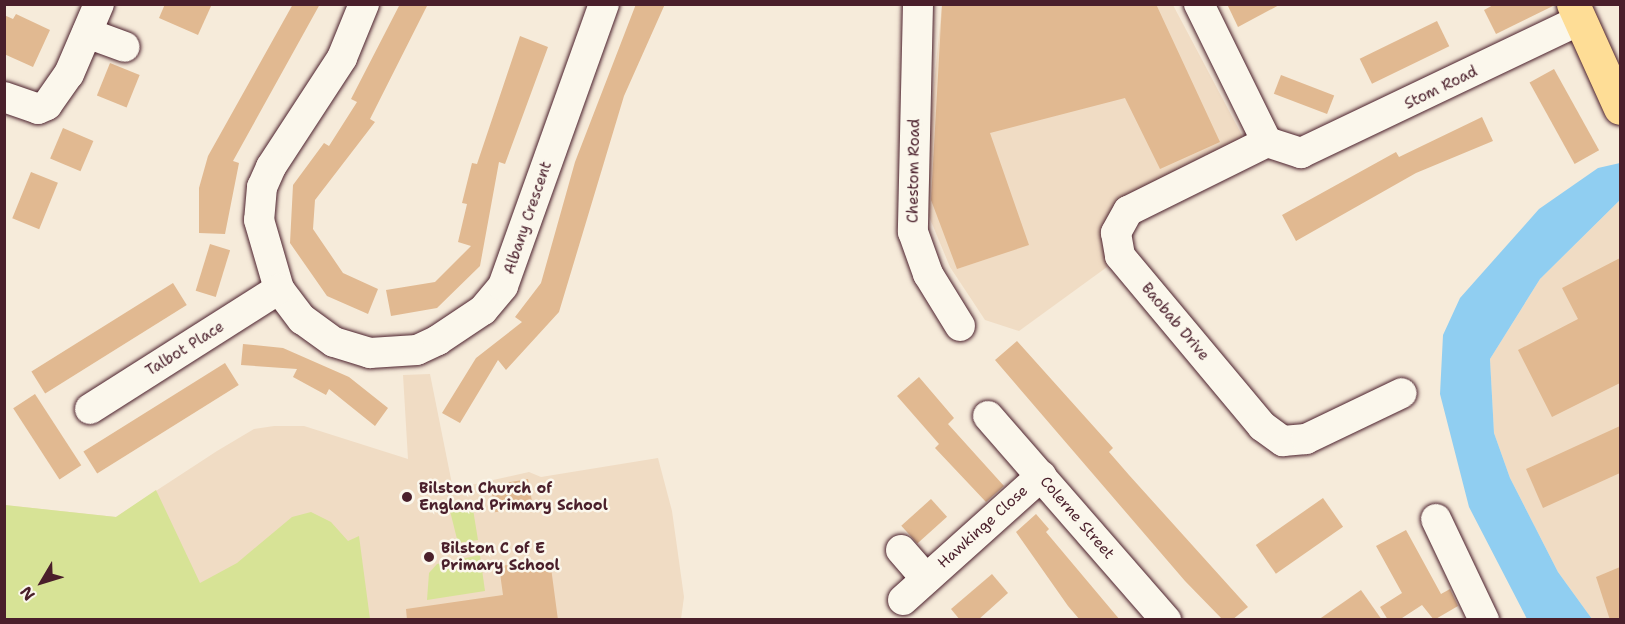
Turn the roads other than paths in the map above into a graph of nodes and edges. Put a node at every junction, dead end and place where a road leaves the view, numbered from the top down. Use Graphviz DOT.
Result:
graph roads {
  1 [pos="99,4"];
  2 [pos="364,4"];
  3 [pos="604,4"];
  4 [pos="918,4"];
  5 [pos="1199,4"];
  6 [pos="1576,12"];
  7 [pos="87,33"];
  8 [pos="125,48"];
  9 [pos="4,97"];
  10 [pos="1620,108"];
  11 [pos="1267,141"];
  12 [pos="279,289"];
  13 [pos="960,326"];
  14 [pos="1402,393"];
  15 [pos="90,409"];
  16 [pos="988,416"];
  17 [pos="1041,476"];
  18 [pos="1436,519"];
  19 [pos="902,550"];
  20 [pos="926,579"];
  21 [pos="903,600"];
  22 [pos="1476,617"];
  23 [pos="1166,620"];
  1 -- 7 [label="street"];
  2 -- 12 [label="street, Albany Crescent"];
  3 -- 12 [label="street, Albany Crescent"];
  4 -- 13 [label="street, Chestom Road"];
  5 -- 11 [label="street"];
  6 -- 10 [label="main road"];
  6 -- 11 [label="street, Stom Road"];
  7 -- 8 [label="street"];
  7 -- 9 [label="street"];
  11 -- 14 [label="street, Baobab Drive"];
  12 -- 15 [label="street, Talbot Place"];
  16 -- 17 [label="street, Colerne Street"];
  17 -- 20 [label="street, Hawkinge Close"];
  17 -- 23 [label="street, Colerne Street"];
  18 -- 22 [label="street"];
  19 -- 20 [label="street, Hawkinge Close"];
  20 -- 21 [label="street, Hawkinge Close"];
}
